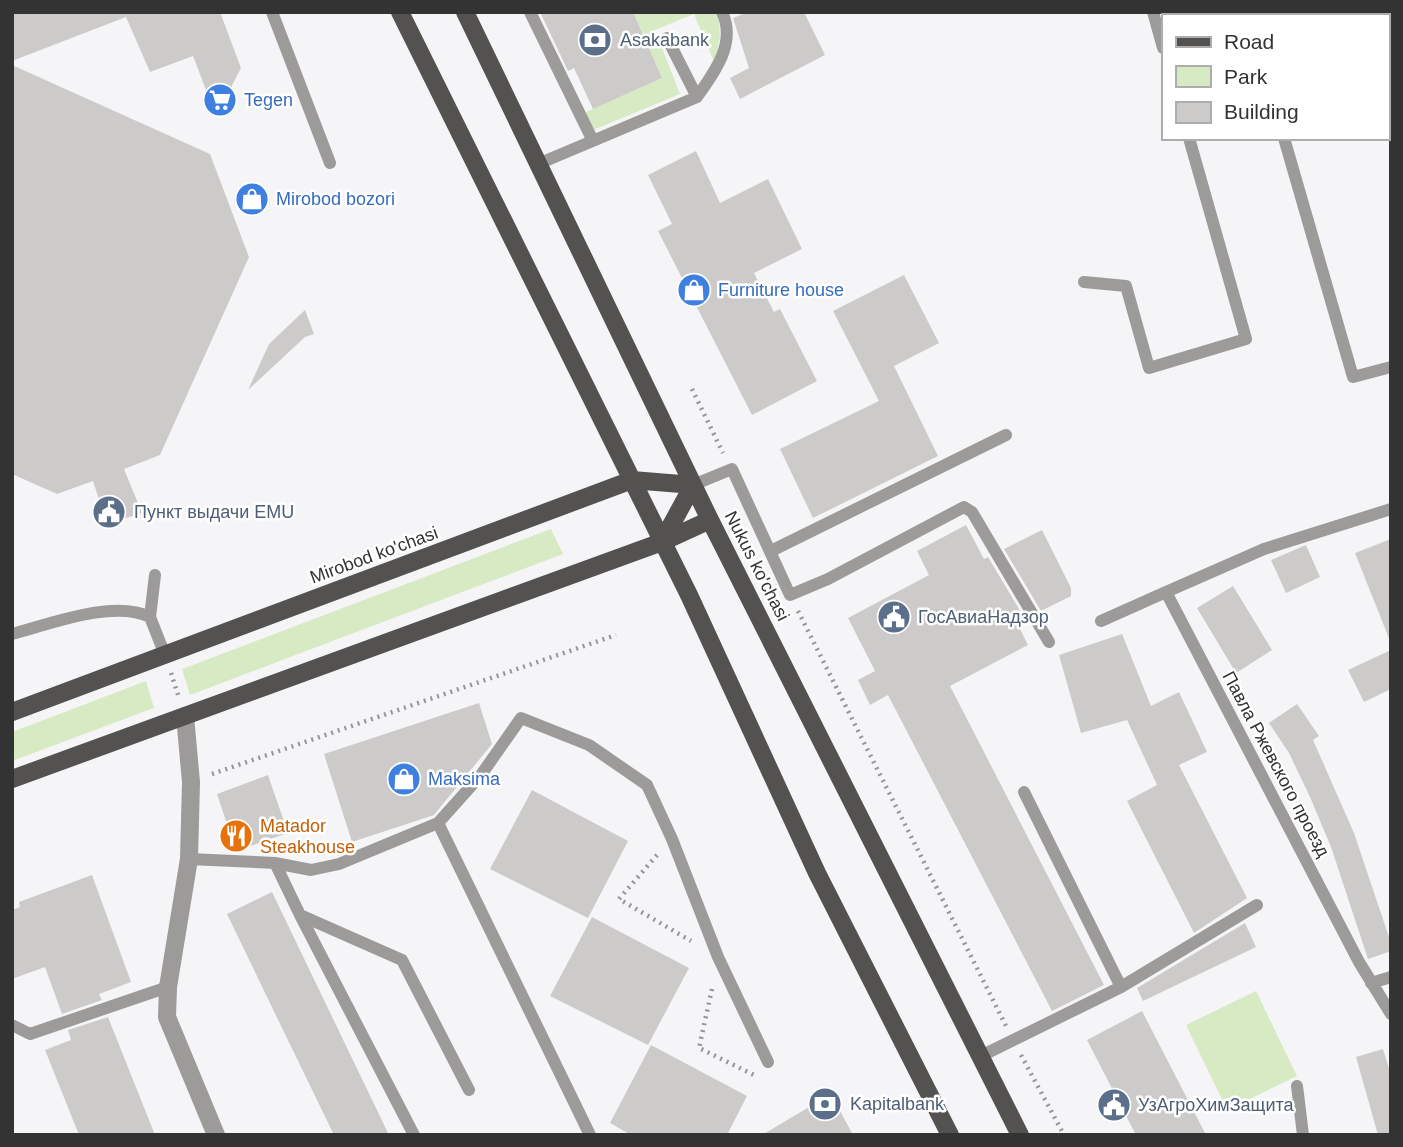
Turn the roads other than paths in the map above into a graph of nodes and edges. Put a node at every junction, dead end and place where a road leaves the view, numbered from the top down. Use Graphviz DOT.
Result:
graph roads {
  1 [pos="272,12"];
  2 [pos="400,12"];
  3 [pos="465,12"];
  4 [pos="530,12"];
  5 [pos="722,12"];
  6 [pos="1153,12"];
  7 [pos="667,38"];
  8 [pos="1162,44"];
  9 [pos="697,97"];
  10 [pos="592,139"];
  11 [pos="1190,140"];
  12 [pos="1285,140"];
  13 [pos="330,163"];
  14 [pos="538,164"];
  15 [pos="1084,282"];
  16 [pos="1391,367"];
  17 [pos="1006,435"];
  18 [pos="632,481"];
  19 [pos="693,485"];
  20 [pos="1391,509"];
  21 [pos="710,520"];
  22 [pos="662,542"];
  23 [pos="771,551"];
  24 [pos="155,575"];
  25 [pos="1166,592"];
  26 [pos="150,617"];
  27 [pos="1101,621"];
  28 [pos="12,635"];
  29 [pos="1049,642"];
  30 [pos="165,655"];
  31 [pos="12,712"];
  32 [pos="185,716"];
  33 [pos="12,779"];
  34 [pos="1024,792"];
  35 [pos="438,823"];
  36 [pos="189,859"];
  37 [pos="275,863"];
  38 [pos="1257,905"];
  39 [pos="300,915"];
  40 [pos="1391,977"];
  41 [pos="1371,983"];
  42 [pos="168,987"];
  43 [pos="1121,987"];
  44 [pos="1391,1014"];
  45 [pos="12,1025"];
  46 [pos="981,1056"];
  47 [pos="768,1062"];
  48 [pos="1297,1086"];
  49 [pos="469,1090"];
  50 [pos="584,1133"];
  51 [pos="216,1135"];
  52 [pos="414,1135"];
  53 [pos="950,1135"];
  54 [pos="1020,1135"];
  55 [pos="1303,1135"];
  1 -- 13 [label="lane"];
  2 -- 18 [label="main road"];
  3 -- 14 [label="main road, Nukus ko'chasi"];
  4 -- 10 [label="lane"];
  5 -- 9 [label="lane"];
  6 -- 8 [label="lane"];
  7 -- 9 [label="lane"];
  9 -- 10 [label="lane"];
  10 -- 14 [label="lane"];
  11 -- 15 [label="lane"];
  12 -- 16 [label="lane"];
  14 -- 19 [label="main road, Nukus ko'chasi"];
  17 -- 23 [label="lane"];
  18 -- 19 [label="main road, Mirobod ko'chasi"];
  18 -- 22 [label="main road"];
  18 -- 30 [label="main road, Mirobod ko'chasi"];
  19 -- 21 [label="main road, Nukus ko'chasi"];
  19 -- 22 [label="main road"];
  19 -- 23 [label="lane"];
  20 -- 25 [label="lane"];
  21 -- 22 [label="main road"];
  21 -- 46 [label="main road, Nukus ko'chasi"];
  22 -- 32 [label="main road"];
  22 -- 53 [label="main road"];
  23 -- 29 [label="lane"];
  24 -- 26 [label="lane"];
  25 -- 27 [label="lane"];
  25 -- 41 [label="lane, Павла Ржевского проезд"];
  26 -- 28 [label="lane"];
  26 -- 30 [label="lane"];
  30 -- 31 [label="main road, Mirobod ko'chasi"];
  32 -- 33 [label="main road"];
  32 -- 36 [label="street"];
  34 -- 43 [label="lane"];
  35 -- 37 [label="lane"];
  35 -- 47 [label="lane"];
  35 -- 50 [label="lane"];
  36 -- 37 [label="lane"];
  36 -- 42 [label="street"];
  37 -- 39 [label="lane"];
  38 -- 43 [label="lane"];
  39 -- 49 [label="lane"];
  39 -- 52 [label="lane"];
  40 -- 41 [label="lane"];
  41 -- 44 [label="lane, Павла Ржевского проезд"];
  42 -- 45 [label="lane"];
  42 -- 51 [label="street"];
  43 -- 46 [label="lane"];
  46 -- 54 [label="main road, Nukus ko'chasi"];
  48 -- 55 [label="lane"];
}
